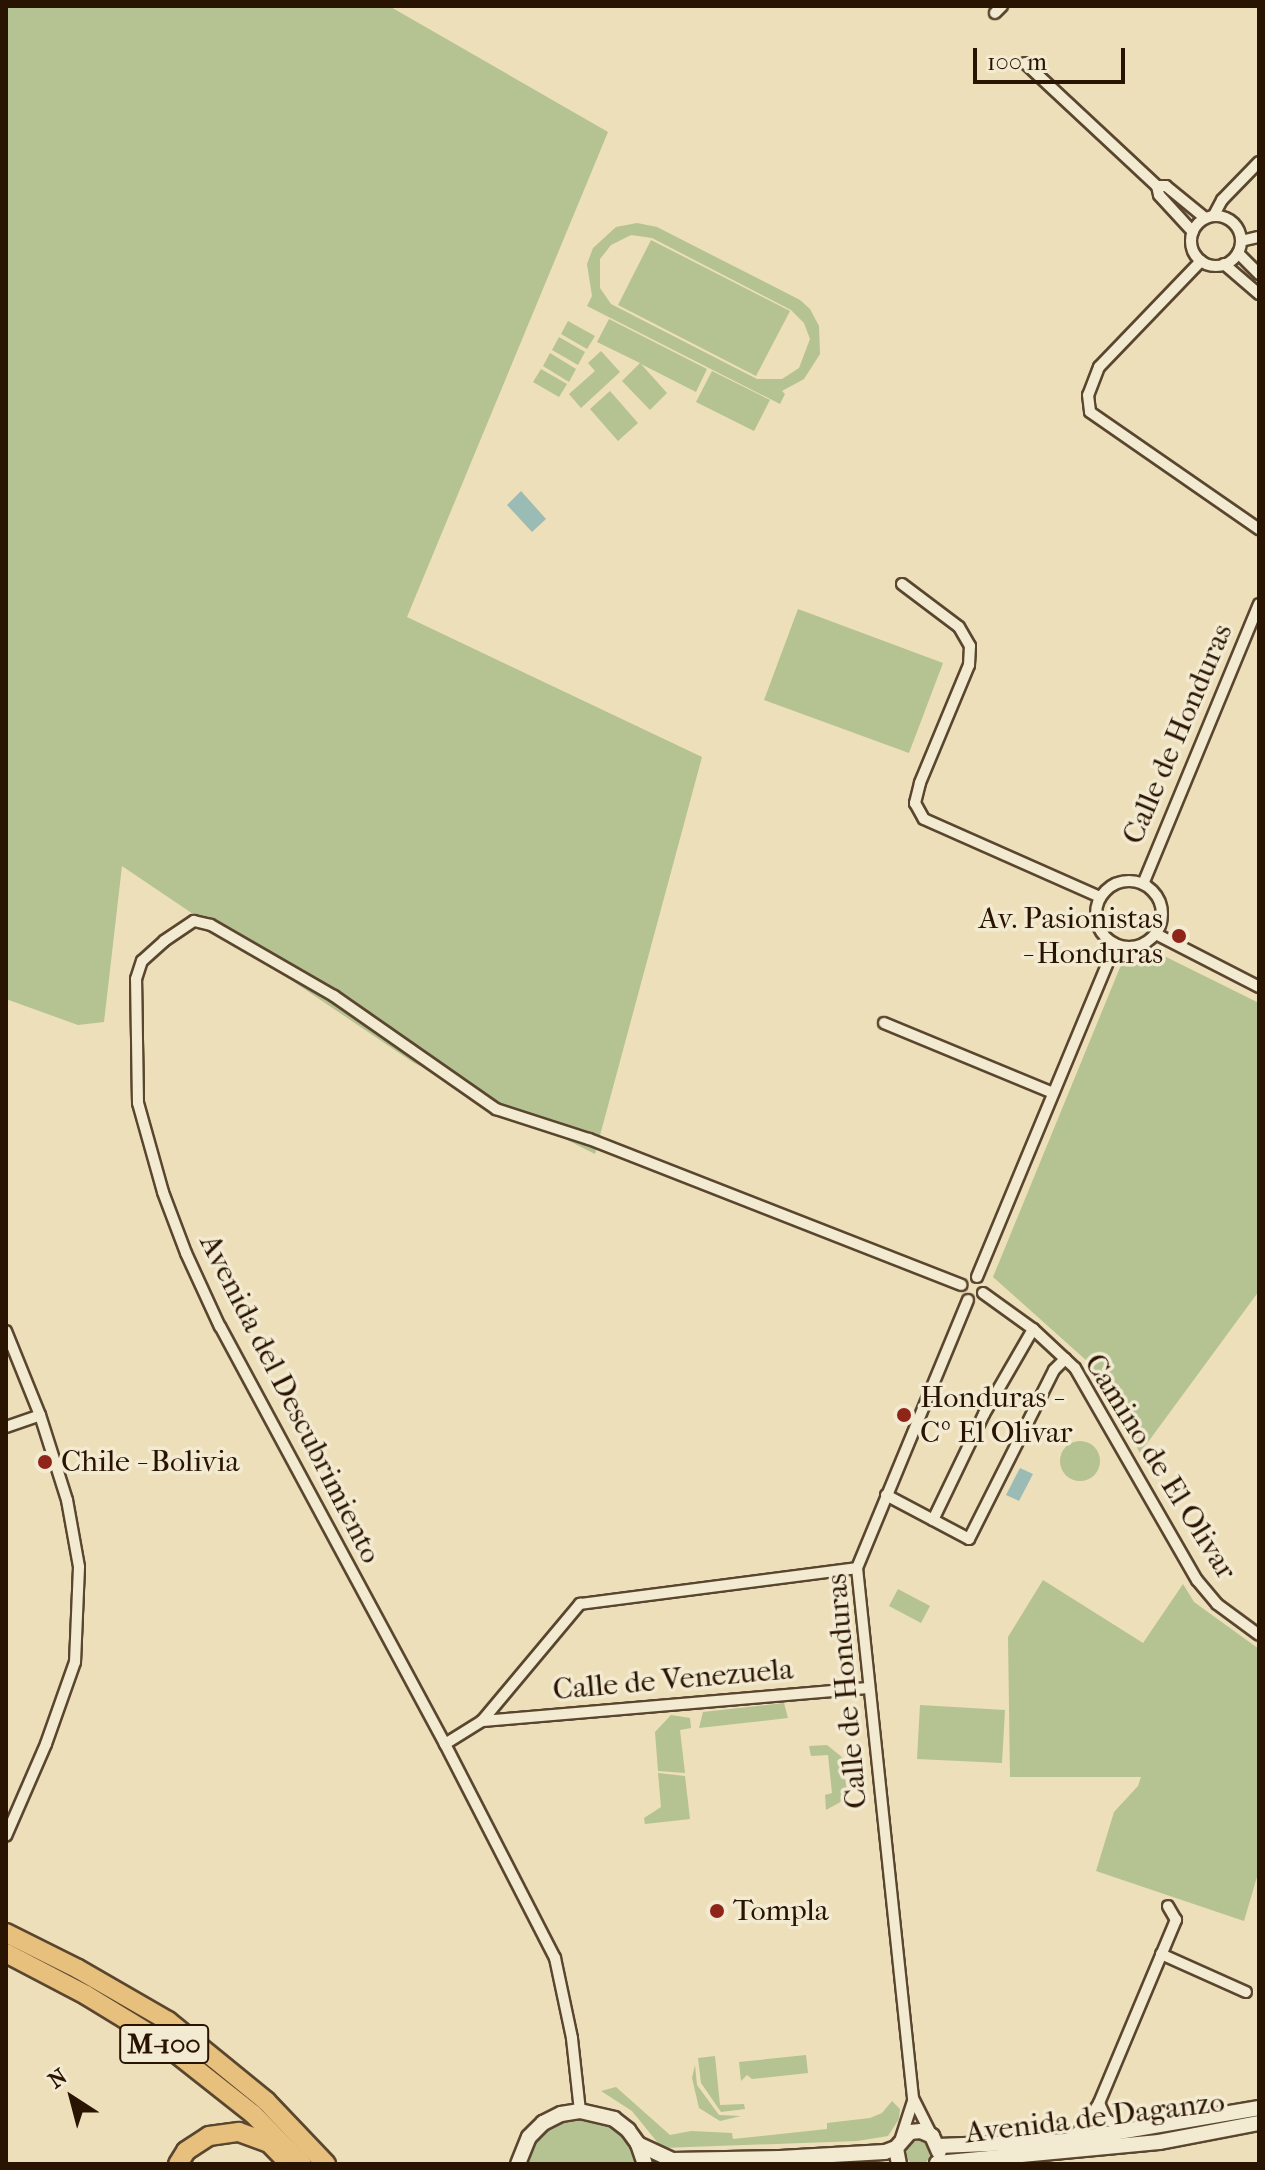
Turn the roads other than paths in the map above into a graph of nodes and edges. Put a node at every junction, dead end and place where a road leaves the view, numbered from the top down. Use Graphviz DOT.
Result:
graph roads {
  1 [pos="1025,63"];
  2 [pos="1259,162"];
  3 [pos="1157,186"];
  4 [pos="1209,217"];
  5 [pos="1193,232"];
  6 [pos="1259,237"];
  7 [pos="1241,241"];
  8 [pos="1238,253"];
  9 [pos="1201,261"];
  10 [pos="1224,264"];
  11 [pos="1259,274"];
  12 [pos="1259,294"];
  13 [pos="1259,529"];
  14 [pos="902,584"];
  15 [pos="1259,604"];
  16 [pos="1143,884"];
  17 [pos="1100,897"];
  18 [pos="1156,934"];
  19 [pos="1115,945"];
  20 [pos="1259,987"];
  21 [pos="884,1023"];
  22 [pos="1053,1093"];
  23 [pos="977,1277"];
  24 [pos="961,1285"];
  25 [pos="983,1293"];
  26 [pos="968,1300"];
  27 [pos="1033,1329"];
  28 [pos="6,1331"];
  29 [pos="1065,1359"];
  30 [pos="40,1415"];
  31 [pos="6,1427"];
  32 [pos="886,1495"];
  33 [pos="933,1520"];
  34 [pos="857,1568"];
  35 [pos="1259,1635"];
  36 [pos="869,1688"];
  37 [pos="482,1721"];
  38 [pos="445,1744"];
  39 [pos="6,1836"];
  40 [pos="1168,1906"];
  41 [pos="6,1933"];
  42 [pos="6,1953"];
  43 [pos="1161,1954"];
  44 [pos="6,1959"];
  45 [pos="41,1970"];
  46 [pos="1246,1992"];
  47 [pos="913,2098"];
  48 [pos="1099,2103"];
  49 [pos="1259,2108"];
  50 [pos="580,2111"];
  51 [pos="1259,2123"];
  52 [pos="1129,2132"];
  53 [pos="935,2141"];
  54 [pos="1066,2141"];
  55 [pos="899,2143"];
  56 [pos="638,2144"];
  57 [pos="178,2164"];
  58 [pos="289,2164"];
  59 [pos="302,2164"];
  60 [pos="326,2164"];
  61 [pos="518,2164"];
  62 [pos="645,2164"];
  63 [pos="899,2164"];
  64 [pos="936,2164"];
  1 -- 3 [label="street"];
  2 -- 4 [label="street"];
  3 -- 4 [label="street"];
  3 -- 5 [label="street"];
  4 -- 5 [label="street"];
  4 -- 7 [label="street"];
  5 -- 9 [label="street"];
  6 -- 7 [label="street"];
  7 -- 8 [label="street"];
  8 -- 10 [label="street"];
  8 -- 11 [label="street"];
  9 -- 10 [label="street"];
  9 -- 13 [label="street"];
  10 -- 12 [label="street"];
  14 -- 17 [label="street"];
  15 -- 16 [label="street, Calle de Honduras"];
  16 -- 17 [label="street"];
  16 -- 18 [label="street"];
  17 -- 19 [label="street"];
  18 -- 19 [label="street"];
  18 -- 20 [label="street"];
  19 -- 22 [label="street"];
  21 -- 22 [label="street"];
  22 -- 23 [label="street"];
  23 -- 24 [label="street"];
  23 -- 25 [label="street"];
  24 -- 26 [label="street"];
  24 -- 38 [label="street, Avenida del Descubrimiento"];
  25 -- 26 [label="street"];
  25 -- 27 [label="street, Camino de El Olivar"];
  26 -- 32 [label="street, Calle de Honduras"];
  27 -- 29 [label="street, Camino de El Olivar"];
  27 -- 33 [label="street"];
  28 -- 30 [label="street"];
  29 -- 33 [label="street"];
  29 -- 35 [label="street, Camino de El Olivar"];
  30 -- 31 [label="street"];
  30 -- 39 [label="street"];
  32 -- 33 [label="street"];
  32 -- 34 [label="street, Calle de Honduras"];
  34 -- 36 [label="street, Calle de Honduras"];
  34 -- 37 [label="street"];
  36 -- 37 [label="street, Calle de Venezuela"];
  36 -- 47 [label="street, Calle de Honduras"];
  37 -- 38 [label="street"];
  38 -- 50 [label="street, Avenida del Descubrimiento"];
  40 -- 43 [label="street"];
  41 -- 60 [label="highway, M-100"];
  42 -- 45 [label="highway, M-100"];
  43 -- 46 [label="street"];
  43 -- 48 [label="street"];
  44 -- 45 [label="highway"];
  45 -- 59 [label="highway, M-100"];
  47 -- 53 [label="street, Calle de Honduras"];
  47 -- 55 [label="street, Calle de Honduras"];
  48 -- 52 [label="street"];
  48 -- 54 [label="street"];
  49 -- 52 [label="main road, Avenida de Daganzo"];
  50 -- 56 [label="main road"];
  50 -- 61 [label="main road"];
  51 -- 64 [label="main road, Avenida de Daganzo"];
  52 -- 54 [label="main road, Avenida de Daganzo"];
  53 -- 54 [label="main road, Avenida de Daganzo"];
  53 -- 55 [label="main road, Avenida de Daganzo"];
  53 -- 64 [label="main road"];
  55 -- 56 [label="main road"];
  55 -- 63 [label="main road"];
  56 -- 62 [label="main road"];
  57 -- 58 [label="highway"];
}
